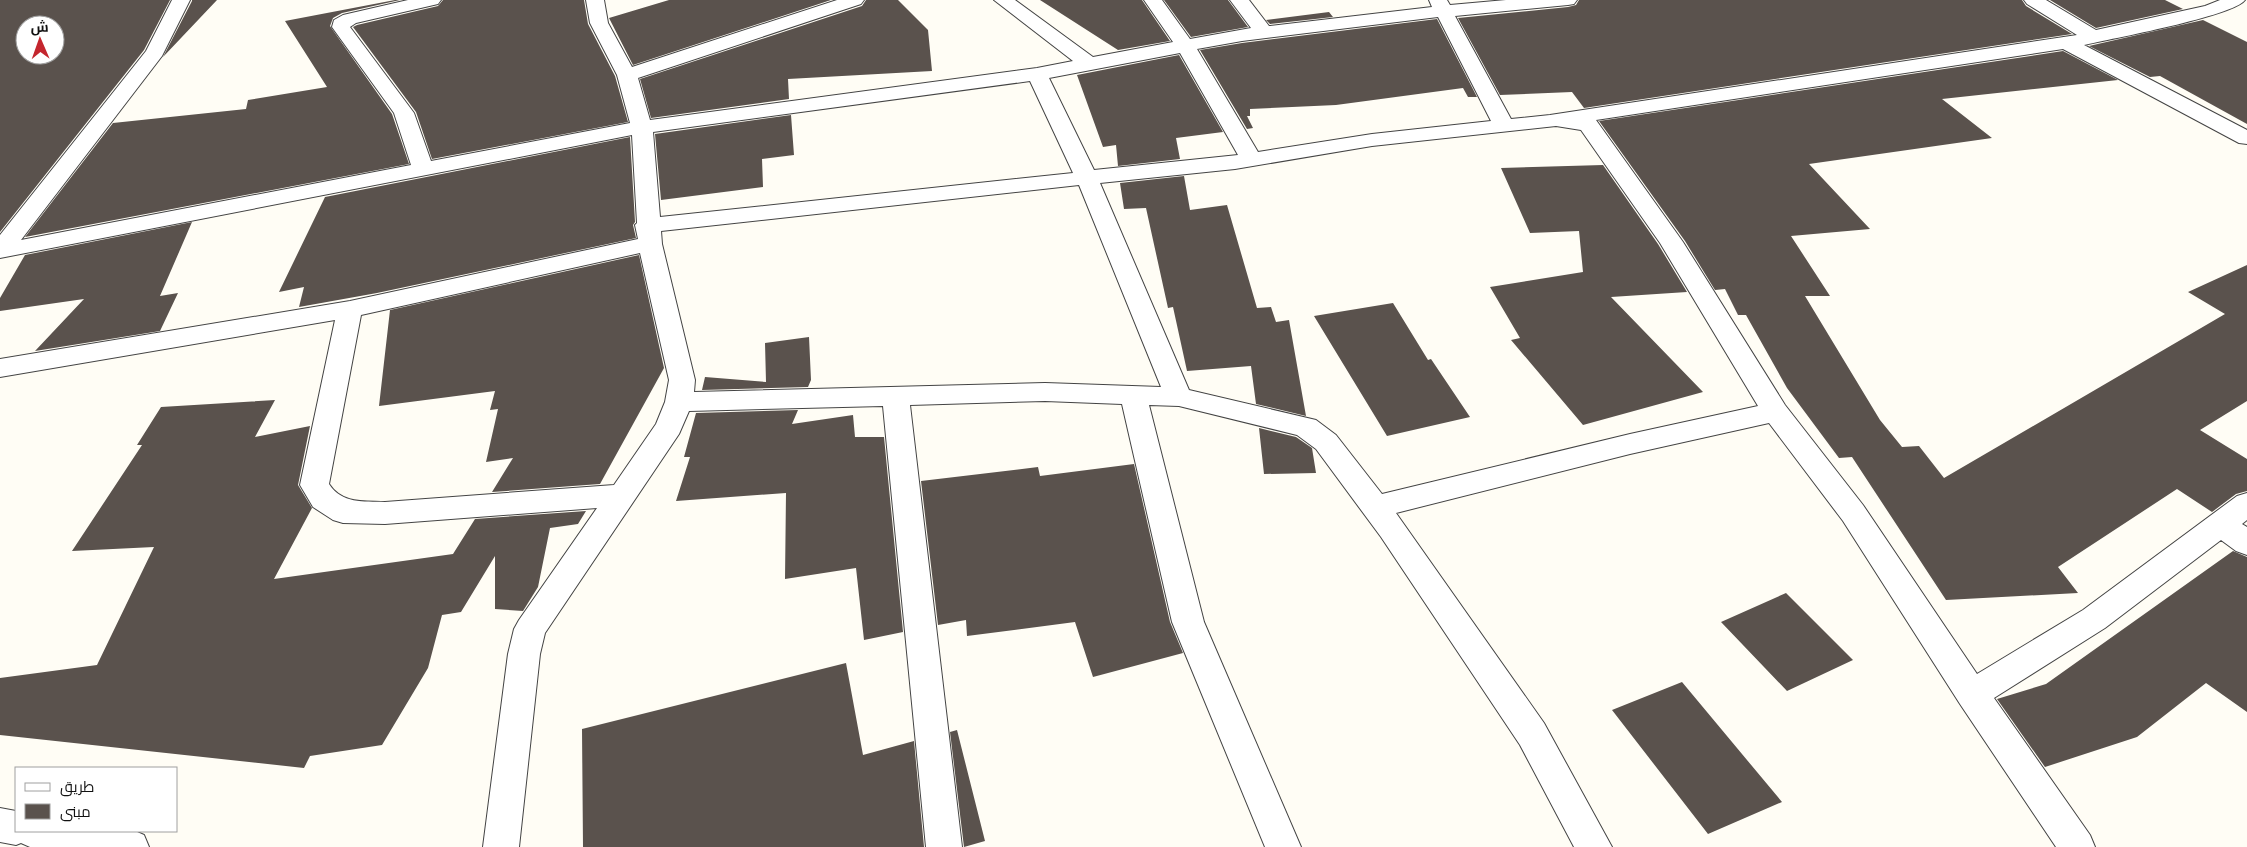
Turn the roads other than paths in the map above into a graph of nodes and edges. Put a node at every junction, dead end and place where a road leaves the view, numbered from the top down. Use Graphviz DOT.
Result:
graph roads {
  1 [pos="181,0"];
  2 [pos="432,0"];
  3 [pos="596,0"];
  4 [pos="854,0"];
  5 [pos="1003,0"];
  6 [pos="1153,0"];
  7 [pos="1239,0"];
  8 [pos="1568,0"];
  9 [pos="2033,0"];
  10 [pos="2236,0"];
  11 [pos="1442,6"];
  12 [pos="1265,33"];
  13 [pos="2094,37"];
  14 [pos="2066,43"];
  15 [pos="1185,45"];
  16 [pos="1089,64"];
  17 [pos="1037,74"];
  18 [pos="627,75"];
  19 [pos="1550,120"];
  20 [pos="1504,126"];
  21 [pos="642,127"];
  22 [pos="2247,138"];
  23 [pos="1251,160"];
  24 [pos="423,169"];
  25 [pos="1087,178"];
  26 [pos="648,235"];
  27 [pos="0,251"];
  28 [pos="350,309"];
  29 [pos="0,368"];
  30 [pos="1133,395"];
  31 [pos="895,396"];
  32 [pos="1179,396"];
  33 [pos="679,402"];
  34 [pos="1775,412"];
  35 [pos="623,495"];
  36 [pos="2247,504"];
  37 [pos="1375,507"];
  38 [pos="2221,524"];
  39 [pos="2247,543"];
  40 [pos="1972,694"];
  41 [pos="0,825"];
  42 [pos="15,828"];
  43 [pos="38,832"];
  44 [pos="131,847"];
  45 [pos="500,847"];
  46 [pos="944,847"];
  47 [pos="1283,847"];
  48 [pos="1594,847"];
  49 [pos="2077,847"];
  1 -- 27 [label="street"];
  2 -- 24 [label="street"];
  3 -- 18 [label="street"];
  4 -- 18 [label="street"];
  5 -- 16 [label="street"];
  6 -- 15 [label="street"];
  7 -- 12 [label="street"];
  8 -- 11 [label="street"];
  9 -- 13 [label="street"];
  10 -- 13 [label="street"];
  11 -- 12 [label="street"];
  11 -- 20 [label="street"];
  12 -- 15 [label="street"];
  13 -- 14 [label="street"];
  14 -- 19 [label="street"];
  14 -- 22 [label="street"];
  15 -- 16 [label="street"];
  15 -- 23 [label="street"];
  16 -- 17 [label="street"];
  17 -- 21 [label="street"];
  17 -- 25 [label="street"];
  18 -- 21 [label="street"];
  19 -- 20 [label="street"];
  19 -- 34 [label="street"];
  20 -- 23 [label="street"];
  21 -- 24 [label="street"];
  21 -- 26 [label="street"];
  23 -- 25 [label="street"];
  24 -- 27 [label="street"];
  25 -- 26 [label="street"];
  25 -- 32 [label="street"];
  26 -- 28 [label="street"];
  26 -- 33 [label="street"];
  28 -- 29 [label="street"];
  28 -- 35 [label="street"];
  30 -- 31 [label="street"];
  30 -- 32 [label="street"];
  30 -- 47 [label="street"];
  31 -- 33 [label="street"];
  31 -- 46 [label="street"];
  32 -- 37 [label="street"];
  33 -- 35 [label="street"];
  34 -- 37 [label="street"];
  34 -- 40 [label="street"];
  35 -- 45 [label="street"];
  36 -- 38 [label="street"];
  37 -- 48 [label="street"];
  38 -- 39 [label="street"];
  38 -- 40 [label="street"];
  40 -- 49 [label="street"];
  41 -- 42 [label="street"];
  43 -- 44 [label="street"];
}
